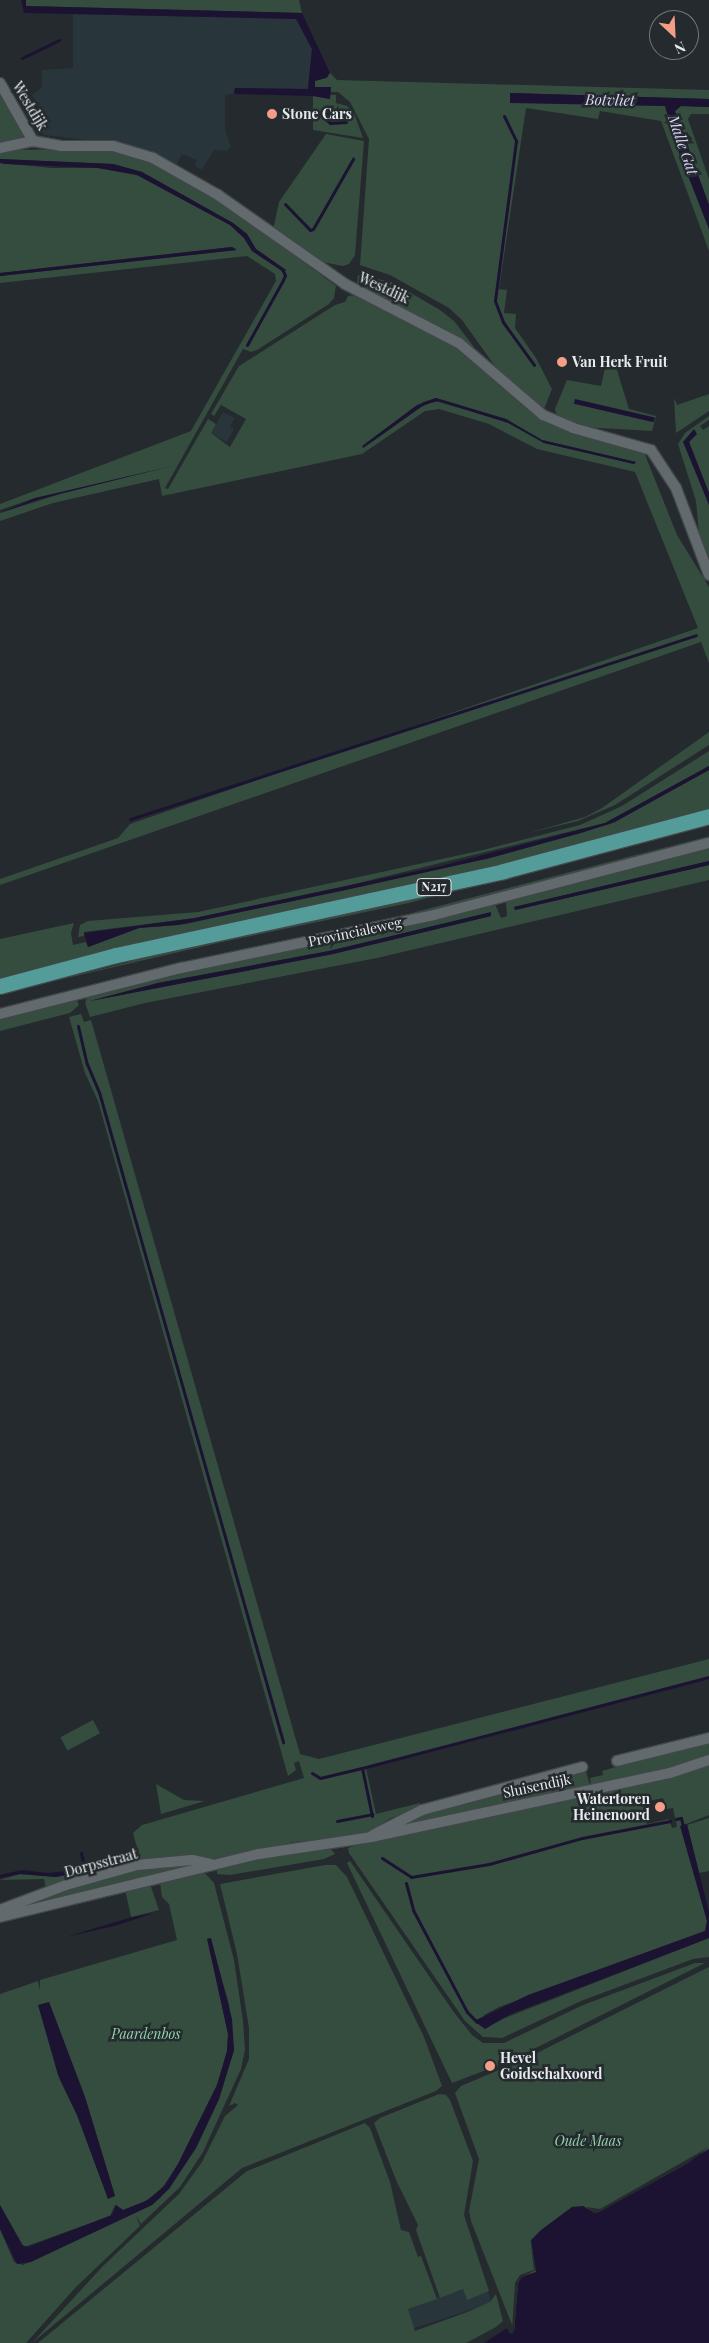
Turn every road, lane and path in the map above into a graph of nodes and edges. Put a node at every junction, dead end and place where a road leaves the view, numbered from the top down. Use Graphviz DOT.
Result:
graph roads {
  1 [pos="0,83"];
  2 [pos="33,141"];
  3 [pos="0,148"];
  4 [pos="709,575"];
  5 [pos="709,816"];
  6 [pos="709,843"];
  7 [pos="156,948"];
  8 [pos="0,986"];
  9 [pos="0,992"];
  10 [pos="0,1014"];
  11 [pos="709,1738"];
  12 [pos="709,1760"];
  13 [pos="617,1761"];
  14 [pos="582,1767"];
  15 [pos="371,1838"];
  16 [pos="211,1865"];
  17 [pos="155,1878"];
  18 [pos="0,1910"];
  19 [pos="0,1917"];
  1 -- 2 [label="street, Westdijk"];
  2 -- 3 [label="street"];
  2 -- 4 [label="street, Westdijk"];
  5 -- 7 [label="main road, Provincialeweg / N217"];
  6 -- 10 [label="street, Provincialeweg"];
  7 -- 8 [label="main road, Provincialeweg / N217"];
  7 -- 9 [label="main road, Provincialeweg / N217"];
  11 -- 13 [label="street"];
  12 -- 15 [label="street, Sluisendijk"];
  14 -- 15 [label="street, Sluisendijk"];
  15 -- 16 [label="street, Sluisendijk"];
  16 -- 17 [label="street, Sluisendijk"];
  16 -- 18 [label="street, Dorpsstraat"];
  17 -- 19 [label="street, Dorpsstraat"];
}
